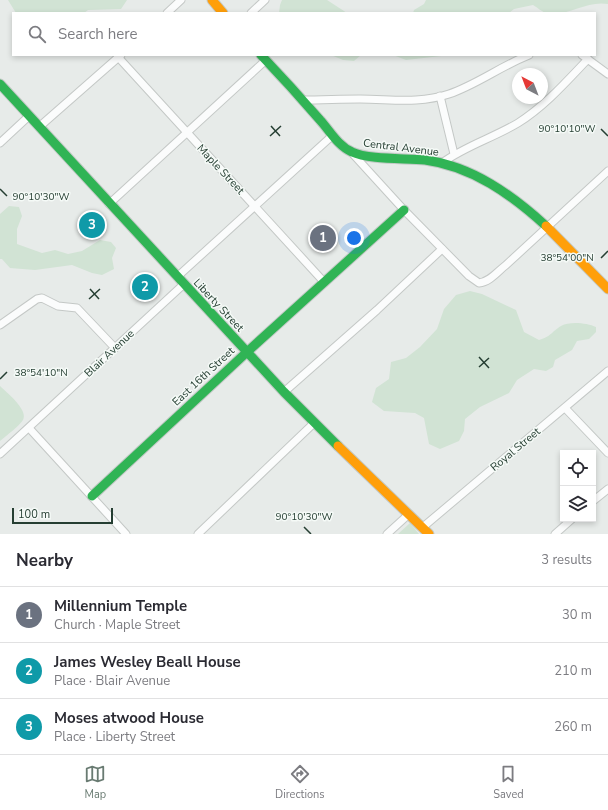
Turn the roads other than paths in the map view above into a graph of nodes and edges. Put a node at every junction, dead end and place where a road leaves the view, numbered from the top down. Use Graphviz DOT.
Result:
graph roads {
  1 [pos="181,0"];
  2 [pos="212,0"];
  3 [pos="265,0"];
  4 [pos="168,12"];
  5 [pos="222,12"];
  6 [pos="252,12"];
  7 [pos="119,56"];
  8 [pos="527,56"];
  9 [pos="263,57"];
  10 [pos="585,57"];
  11 [pos="608,74"];
  12 [pos="0,84"];
  13 [pos="440,96"];
  14 [pos="302,100"];
  15 [pos="29,116"];
  16 [pos="39,127"];
  17 [pos="187,133"];
  18 [pos="333,135"];
  19 [pos="0,142"];
  20 [pos="352,152"];
  21 [pos="454,154"];
  22 [pos="442,163"];
  23 [pos="608,171"];
  24 [pos="109,204"];
  25 [pos="255,206"];
  26 [pos="404,210"];
  27 [pos="547,228"];
  28 [pos="442,249"];
  29 [pos="181,280"];
  30 [pos="324,282"];
  31 [pos="608,289"];
  32 [pos="0,325"];
  33 [pos="115,348"];
  34 [pos="247,352"];
  35 [pos="608,371"];
  36 [pos="284,392"];
  37 [pos="565,408"];
  38 [pos="314,423"];
  39 [pos="29,428"];
  40 [pos="608,453"];
  41 [pos="0,454"];
  42 [pos="608,488"];
  43 [pos="92,496"];
  44 [pos="596,498"];
  45 [pos="409,514"];
  46 [pos="569,522"];
  47 [pos="426,531"];
  48 [pos="126,534"];
  49 [pos="198,534"];
  50 [pos="387,534"];
  51 [pos="555,534"];
  1 -- 4 [label="street"];
  2 -- 5 [label="street"];
  3 -- 6 [label="street"];
  7 -- 16 [label="street"];
  7 -- 17 [label="street, Maple Street"];
  8 -- 13 [label="street"];
  9 -- 14 [label="street, Central Avenue"];
  9 -- 17 [label="street"];
  10 -- 11 [label="street"];
  10 -- 21 [label="street"];
  12 -- 15 [label="street, Liberty Street"];
  13 -- 14 [label="street"];
  13 -- 21 [label="street"];
  14 -- 18 [label="street, Central Avenue"];
  15 -- 16 [label="street, Liberty Street"];
  15 -- 19 [label="street"];
  16 -- 24 [label="street, Liberty Street"];
  17 -- 24 [label="street"];
  17 -- 25 [label="street, Maple Street"];
  18 -- 20 [label="street, Central Avenue"];
  18 -- 25 [label="street, Blair Avenue"];
  20 -- 22 [label="street, Central Avenue"];
  20 -- 26 [label="street"];
  21 -- 22 [label="street"];
  22 -- 27 [label="street, Central Avenue"];
  23 -- 27 [label="street"];
  24 -- 29 [label="street, Liberty Street"];
  25 -- 29 [label="street, Blair Avenue"];
  25 -- 30 [label="street, Maple Street"];
  26 -- 28 [label="street"];
  26 -- 30 [label="street, East 16th Street"];
  27 -- 28 [label="street"];
  27 -- 31 [label="street, Central Avenue"];
  28 -- 36 [label="street"];
  29 -- 33 [label="street, Blair Avenue"];
  29 -- 34 [label="street, Liberty Street"];
  30 -- 34 [label="street, East 16th Street"];
  32 -- 33 [label="street"];
  33 -- 39 [label="street, Blair Avenue"];
  34 -- 36 [label="street, Liberty Street"];
  34 -- 43 [label="street, East 16th Street"];
  35 -- 37 [label="street, Royal Street"];
  36 -- 38 [label="street, Liberty Street"];
  37 -- 40 [label="street"];
  37 -- 47 [label="street, Royal Street"];
  38 -- 45 [label="street, Liberty Street"];
  38 -- 49 [label="street"];
  39 -- 41 [label="street, Blair Avenue"];
  39 -- 43 [label="street"];
  42 -- 44 [label="street"];
  43 -- 48 [label="street"];
  45 -- 47 [label="street, Liberty Street"];
  45 -- 50 [label="street"];
  46 -- 51 [label="street"];
}
